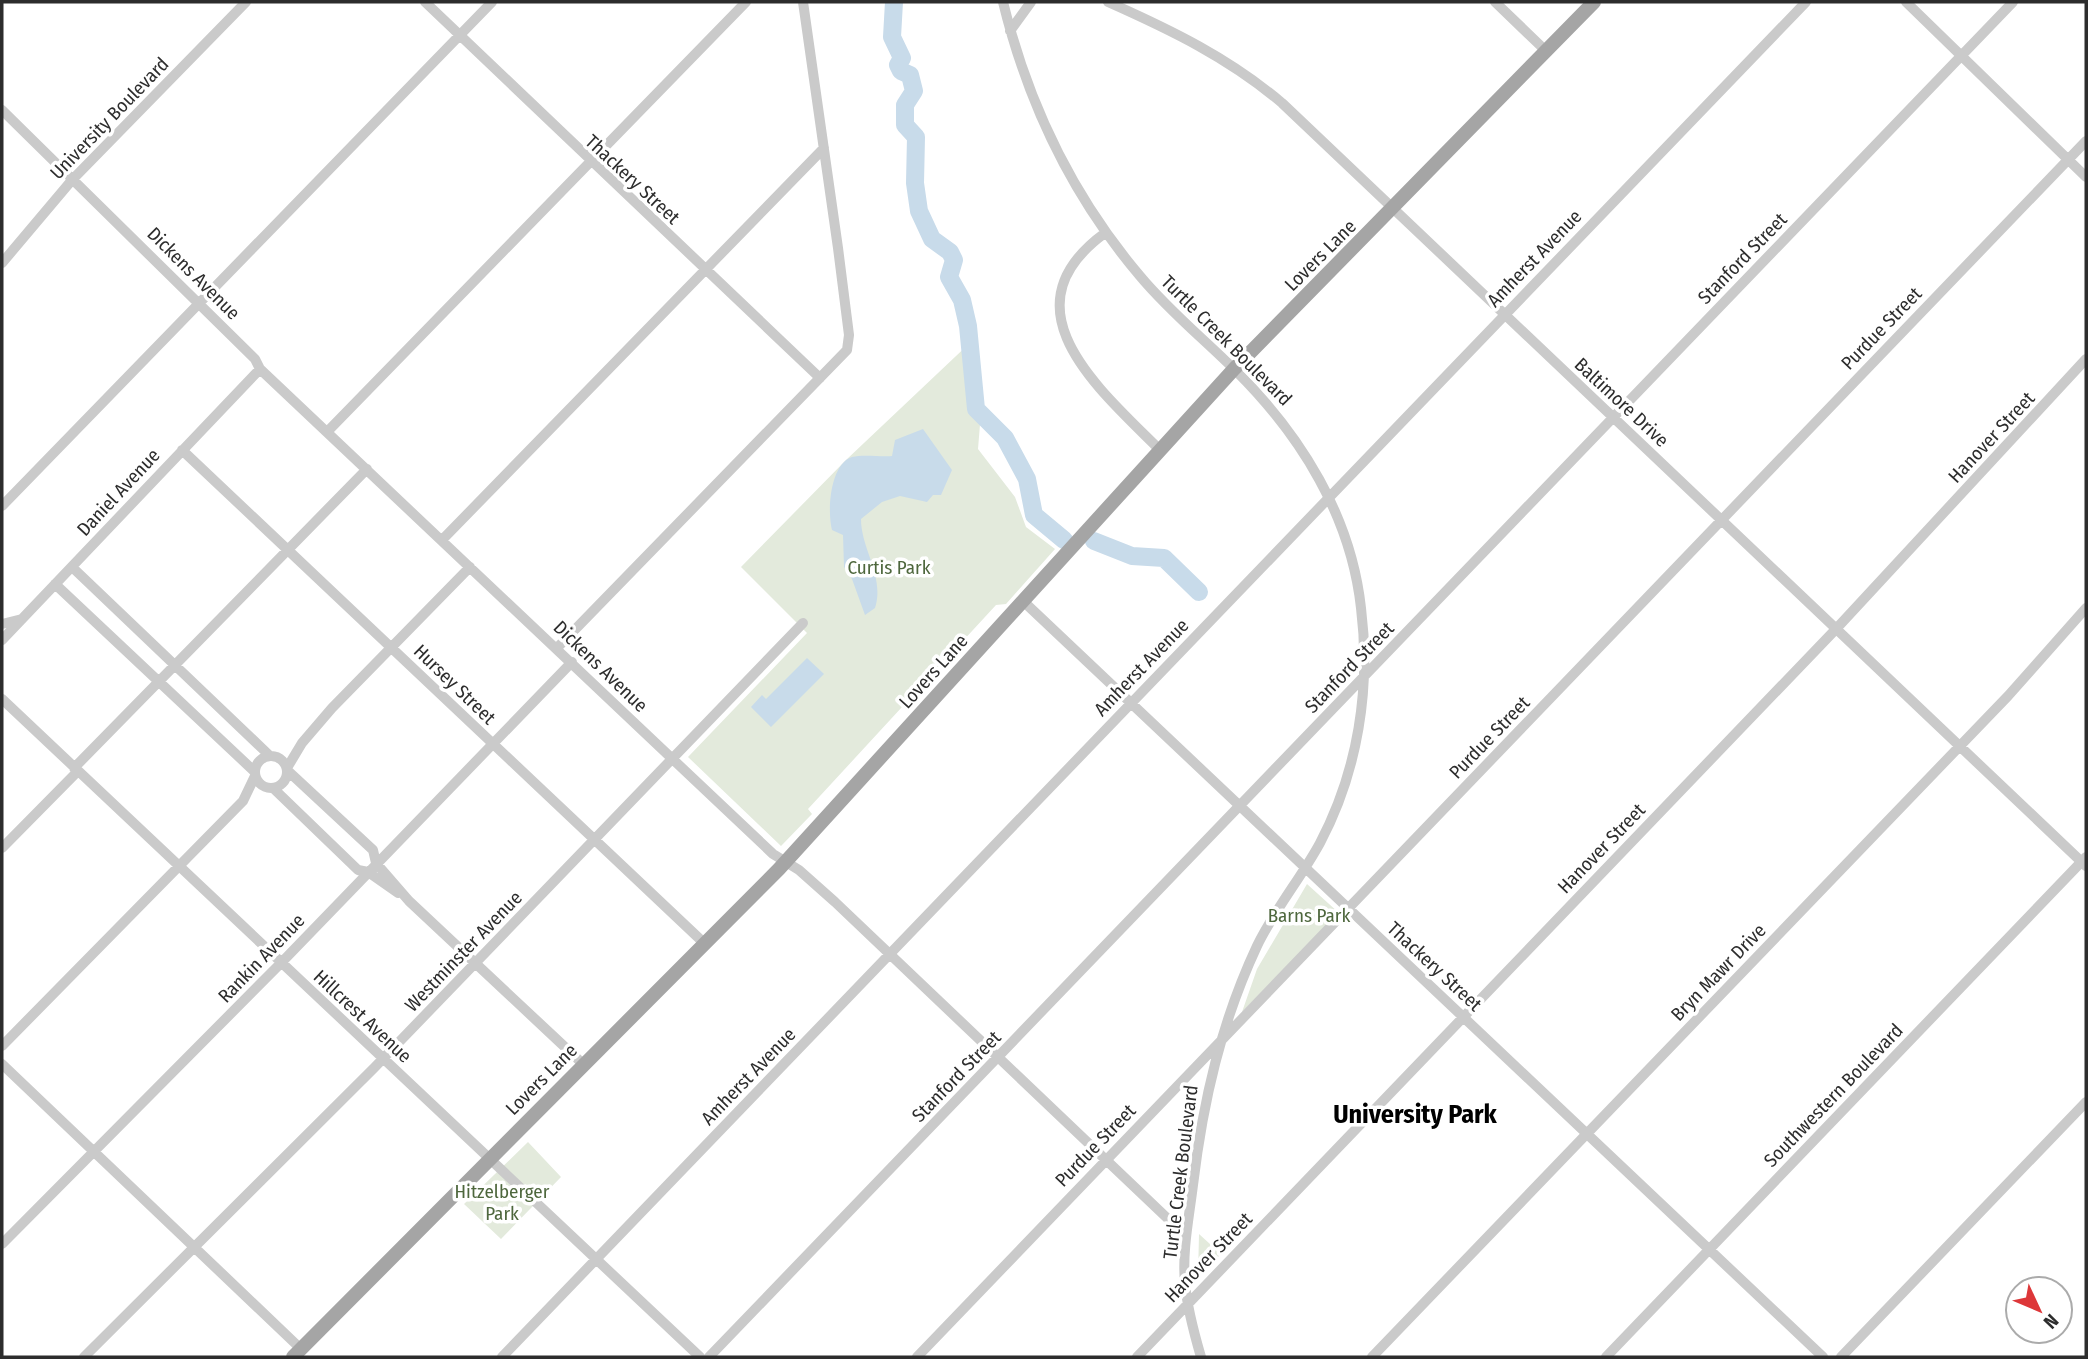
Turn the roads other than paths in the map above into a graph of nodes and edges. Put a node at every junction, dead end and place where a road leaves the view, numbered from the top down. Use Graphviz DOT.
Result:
graph roads {
  1 [pos="246,2"];
  2 [pos="425,2"];
  3 [pos="492,2"];
  4 [pos="746,2"];
  5 [pos="803,2"];
  6 [pos="1003,2"];
  7 [pos="1031,2"];
  8 [pos="1108,2"];
  9 [pos="1494,2"];
  10 [pos="1594,2"];
  11 [pos="1806,2"];
  12 [pos="1906,2"];
  13 [pos="2013,2"];
  14 [pos="1010,32"];
  15 [pos="459,35"];
  16 [pos="1546,51"];
  17 [pos="1961,56"];
  18 [pos="2,110"];
  19 [pos="2086,141"];
  20 [pos="824,149"];
  21 [pos="2069,160"];
  22 [pos="590,162"];
  23 [pos="2086,177"];
  24 [pos="72,180"];
  25 [pos="1391,210"];
  26 [pos="1105,233"];
  27 [pos="2,263"];
  28 [pos="705,270"];
  29 [pos="199,303"];
  30 [pos="1503,315"];
  31 [pos="2086,359"];
  32 [pos="260,369"];
  33 [pos="1234,369"];
  34 [pos="820,378"];
  35 [pos="1613,418"];
  36 [pos="327,432"];
  37 [pos="182,450"];
  38 [pos="1160,450"];
  39 [pos="367,469"];
  40 [pos="1329,498"];
  41 [pos="2,506"];
  42 [pos="1720,519"];
  43 [pos="442,540"];
  44 [pos="289,551"];
  45 [pos="470,566"];
  46 [pos="72,567"];
  47 [pos="55,584"];
  48 [pos="1023,601"];
  49 [pos="2086,608"];
  50 [pos="22,619"];
  51 [pos="803,623"];
  52 [pos="2,624"];
  53 [pos="1836,629"];
  54 [pos="2,640"];
  55 [pos="391,648"];
  56 [pos="557,648"];
  57 [pos="572,662"];
  58 [pos="176,665"];
  59 [pos="1365,676"];
  60 [pos="158,682"];
  61 [pos="2,699"];
  62 [pos="1131,704"];
  63 [pos="302,743"];
  64 [pos="492,744"];
  65 [pos="1960,745"];
  66 [pos="272,755"];
  67 [pos="673,759"];
  68 [pos="76,769"];
  69 [pos="288,770"];
  70 [pos="255,774"];
  71 [pos="270,788"];
  72 [pos="243,801"];
  73 [pos="1240,806"];
  74 [pos="595,841"];
  75 [pos="2,848"];
  76 [pos="786,861"];
  77 [pos="2085,861"];
  78 [pos="376,863"];
  79 [pos="1304,866"];
  80 [pos="179,867"];
  81 [pos="368,872"];
  82 [pos="409,901"];
  83 [pos="1350,909"];
  84 [pos="704,943"];
  85 [pos="890,954"];
  86 [pos="281,963"];
  87 [pos="476,964"];
  88 [pos="1463,1016"];
  89 [pos="1220,1041"];
  90 [pos="2,1046"];
  91 [pos="998,1058"];
  92 [pos="383,1059"];
  93 [pos="2,1064"];
  94 [pos="583,1064"];
  95 [pos="2086,1102"];
  96 [pos="1588,1134"];
  97 [pos="93,1152"];
  98 [pos="488,1158"];
  99 [pos="1106,1159"];
  100 [pos="1186,1236"];
  101 [pos="2,1244"];
  102 [pos="194,1247"];
  103 [pos="1709,1250"];
  104 [pos="596,1259"];
  105 [pos="1188,1304"];
  106 [pos="297,1353"];
  107 [pos="84,1357"];
  108 [pos="502,1357"];
  109 [pos="699,1357"];
  110 [pos="709,1357"];
  111 [pos="917,1357"];
  112 [pos="1137,1357"];
  113 [pos="1201,1357"];
  114 [pos="1372,1357"];
  115 [pos="1606,1357"];
  116 [pos="1823,1357"];
  117 [pos="1841,1357"];
  1 -- 24 [label="street, University Boulevard"];
  2 -- 15 [label="street, Thackery Street"];
  3 -- 15 [label="street"];
  4 -- 22 [label="street"];
  5 -- 20 [label="street"];
  6 -- 14 [label="street, Turtle Creek Boulevard"];
  7 -- 14 [label="street"];
  8 -- 25 [label="street, Baltimore Drive"];
  9 -- 16 [label="street"];
  10 -- 16 [label="main road, Lovers Lane"];
  11 -- 30 [label="street, Amherst Avenue"];
  12 -- 17 [label="street"];
  13 -- 17 [label="street, Stanford Street"];
  14 -- 26 [label="street, Turtle Creek Boulevard"];
  15 -- 22 [label="street, Thackery Street"];
  15 -- 29 [label="street"];
  16 -- 25 [label="main road, Lovers Lane"];
  17 -- 21 [label="street"];
  17 -- 35 [label="street, Stanford Street"];
  18 -- 24 [label="street, Dickens Avenue"];
  19 -- 21 [label="street, Purdue Street"];
  20 -- 28 [label="street"];
  20 -- 34 [label="street"];
  21 -- 23 [label="street"];
  21 -- 42 [label="street, Purdue Street"];
  22 -- 28 [label="street, Thackery Street"];
  22 -- 36 [label="street"];
  24 -- 27 [label="street, University Boulevard"];
  24 -- 29 [label="street, Dickens Avenue"];
  25 -- 30 [label="street, Baltimore Drive"];
  25 -- 33 [label="main road, Lovers Lane"];
  26 -- 33 [label="street, Turtle Creek Boulevard"];
  26 -- 38 [label="street"];
  28 -- 34 [label="street, Thackery Street"];
  28 -- 43 [label="street"];
  29 -- 32 [label="street, Dickens Avenue"];
  29 -- 41 [label="street"];
  30 -- 35 [label="street, Baltimore Drive"];
  30 -- 40 [label="street, Amherst Avenue"];
  31 -- 53 [label="street, Hanover Street"];
  32 -- 36 [label="street, Dickens Avenue"];
  32 -- 37 [label="street, Daniel Avenue"];
  33 -- 38 [label="main road, Lovers Lane"];
  33 -- 40 [label="street, Turtle Creek Boulevard"];
  34 -- 56 [label="street"];
  35 -- 42 [label="street, Baltimore Drive"];
  35 -- 59 [label="street, Stanford Street"];
  36 -- 39 [label="street, Dickens Avenue"];
  37 -- 44 [label="street, Hursey Street"];
  37 -- 46 [label="street, Daniel Avenue"];
  38 -- 48 [label="main road, Lovers Lane"];
  39 -- 43 [label="street, Dickens Avenue"];
  39 -- 44 [label="street"];
  40 -- 59 [label="street, Turtle Creek Boulevard"];
  40 -- 62 [label="street, Amherst Avenue"];
  42 -- 53 [label="street, Baltimore Drive"];
  42 -- 83 [label="street, Purdue Street"];
  43 -- 45 [label="street, Dickens Avenue"];
  44 -- 55 [label="street, Hursey Street"];
  44 -- 58 [label="street"];
  45 -- 55 [label="street"];
  45 -- 56 [label="street, Dickens Avenue"];
  46 -- 47 [label="street, Daniel Avenue"];
  46 -- 58 [label="street"];
  47 -- 50 [label="street, Daniel Avenue"];
  47 -- 60 [label="street"];
  48 -- 62 [label="street, Thackery Street"];
  48 -- 76 [label="main road, Lovers Lane"];
  49 -- 65 [label="street, Bryn Mawr Drive"];
  50 -- 52 [label="street"];
  50 -- 54 [label="street, Daniel Avenue"];
  51 -- 67 [label="street, Westminster Avenue"];
  53 -- 65 [label="street, Baltimore Drive"];
  53 -- 88 [label="street, Hanover Street"];
  55 -- 63 [label="street"];
  55 -- 64 [label="street, Hursey Street"];
  56 -- 57 [label="street, Dickens Avenue"];
  57 -- 64 [label="street, Rankin Avenue"];
  57 -- 67 [label="street, Dickens Avenue"];
  58 -- 60 [label="street"];
  58 -- 66 [label="street"];
  59 -- 73 [label="street, Stanford Street"];
  59 -- 79 [label="street, Turtle Creek Boulevard"];
  60 -- 68 [label="street"];
  60 -- 70 [label="street"];
  61 -- 68 [label="street, Hillcrest Avenue"];
  62 -- 73 [label="street, Thackery Street"];
  62 -- 85 [label="street, Amherst Avenue"];
  63 -- 66 [label="street"];
  63 -- 69 [label="street"];
  64 -- 74 [label="street, Hursey Street"];
  64 -- 78 [label="street, Rankin Avenue"];
  65 -- 77 [label="street, Baltimore Drive"];
  65 -- 96 [label="street, Bryn Mawr Drive"];
  66 -- 69 [label="street"];
  66 -- 70 [label="street"];
  67 -- 74 [label="street, Westminster Avenue"];
  67 -- 76 [label="street, Dickens Avenue"];
  68 -- 75 [label="street"];
  68 -- 80 [label="street, Hillcrest Avenue"];
  69 -- 71 [label="street"];
  69 -- 78 [label="street"];
  70 -- 71 [label="street"];
  70 -- 72 [label="street"];
  71 -- 72 [label="street"];
  71 -- 81 [label="street"];
  72 -- 80 [label="street"];
  73 -- 79 [label="street, Thackery Street"];
  73 -- 91 [label="street, Stanford Street"];
  74 -- 84 [label="street, Hursey Street"];
  74 -- 87 [label="street, Westminster Avenue"];
  76 -- 84 [label="main road, Lovers Lane"];
  76 -- 85 [label="street, Dickens Avenue"];
  77 -- 103 [label="street, Southwestern Boulevard"];
  78 -- 81 [label="street, Rankin Avenue"];
  78 -- 82 [label="street"];
  79 -- 83 [label="street, Thackery Street"];
  79 -- 89 [label="street, Turtle Creek Boulevard"];
  80 -- 86 [label="street, Hillcrest Avenue"];
  80 -- 90 [label="street"];
  81 -- 82 [label="street"];
  81 -- 86 [label="street, Rankin Avenue"];
  82 -- 87 [label="street"];
  83 -- 88 [label="street, Thackery Street"];
  83 -- 89 [label="street, Purdue Street"];
  84 -- 94 [label="main road, Lovers Lane"];
  85 -- 91 [label="street, Dickens Avenue"];
  85 -- 104 [label="street, Amherst Avenue"];
  86 -- 92 [label="street, Hillcrest Avenue"];
  86 -- 97 [label="street, Rankin Avenue"];
  87 -- 92 [label="street, Westminster Avenue"];
  87 -- 94 [label="street"];
  88 -- 96 [label="street, Thackery Street"];
  88 -- 105 [label="street, Hanover Street"];
  89 -- 99 [label="street, Purdue Street"];
  89 -- 100 [label="street, Turtle Creek Boulevard"];
  91 -- 99 [label="street, Dickens Avenue"];
  91 -- 110 [label="street, Stanford Street"];
  92 -- 98 [label="street, Hillcrest Avenue"];
  92 -- 102 [label="street, Westminster Avenue"];
  93 -- 97 [label="street"];
  94 -- 98 [label="main road, Lovers Lane"];
  95 -- 117 [label="street"];
  96 -- 103 [label="street, Thackery Street"];
  96 -- 114 [label="street, Bryn Mawr Drive"];
  97 -- 101 [label="street, Rankin Avenue"];
  97 -- 102 [label="street"];
  98 -- 104 [label="street, Hillcrest Avenue"];
  98 -- 106 [label="main road, Lovers Lane"];
  99 -- 100 [label="street, Dickens Avenue"];
  99 -- 111 [label="street, Purdue Street"];
  100 -- 105 [label="street, Turtle Creek Boulevard"];
  102 -- 106 [label="street"];
  102 -- 107 [label="street, Westminster Avenue"];
  103 -- 115 [label="street, Southwestern Boulevard"];
  103 -- 116 [label="street, Thackery Street"];
  104 -- 108 [label="street, Amherst Avenue"];
  104 -- 109 [label="street, Hillcrest Avenue"];
  105 -- 112 [label="street, Hanover Street"];
  105 -- 113 [label="street, Turtle Creek Boulevard"];
}
